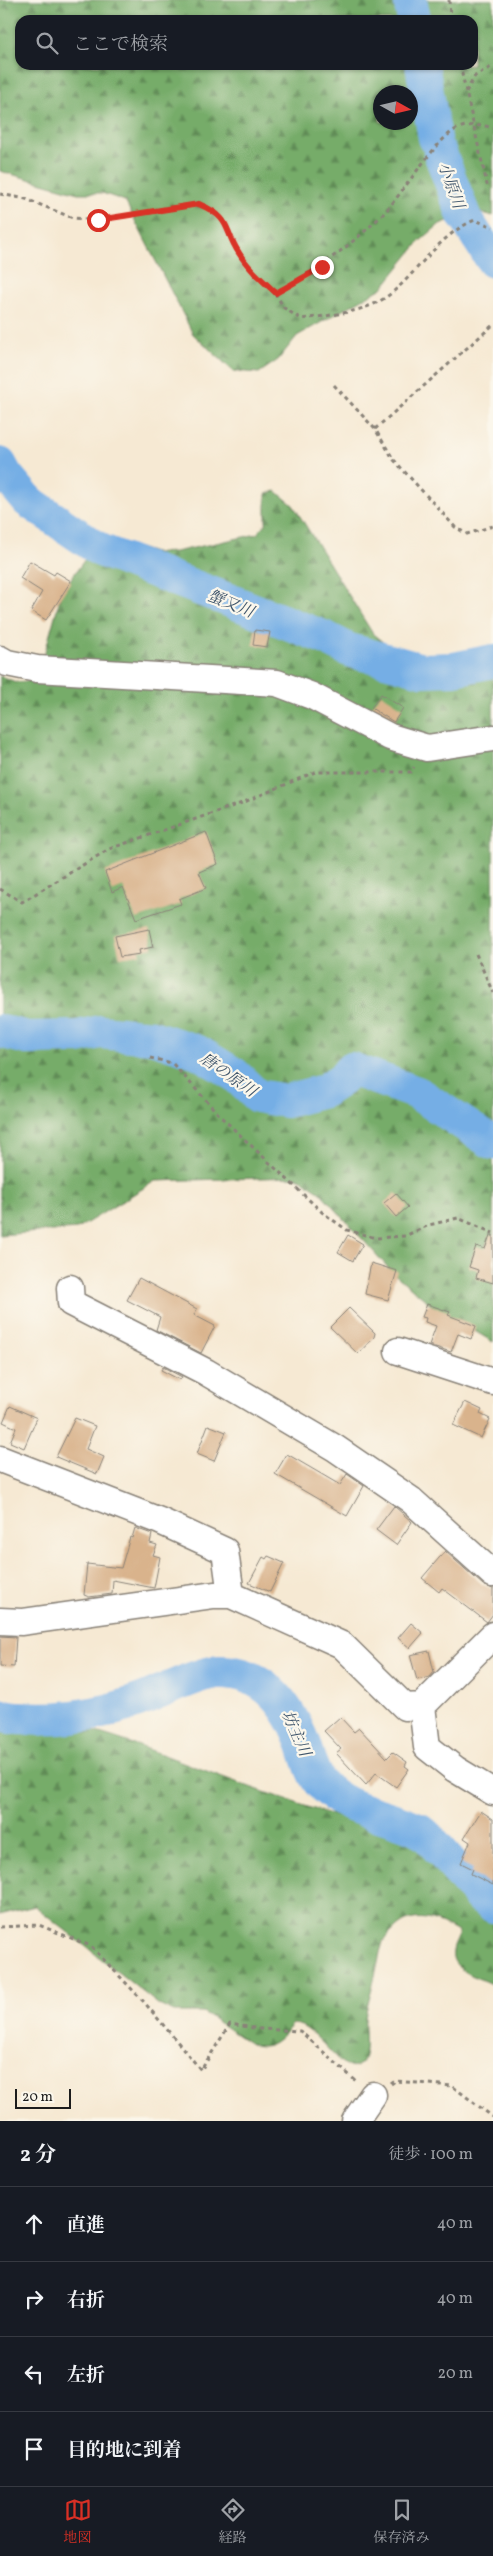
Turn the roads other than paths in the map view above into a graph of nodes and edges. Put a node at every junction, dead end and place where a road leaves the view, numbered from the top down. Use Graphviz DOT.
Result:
graph roads {
  1 [pos="0,659"];
  2 [pos="493,738"];
  3 [pos="70,1288"];
  4 [pos="398,1350"];
  5 [pos="493,1382"];
  6 [pos="0,1459"];
  7 [pos="493,1574"];
  8 [pos="231,1595"];
  9 [pos="0,1621"];
  10 [pos="493,1635"];
  11 [pos="422,1706"];
  12 [pos="493,1792"];
  13 [pos="373,2095"];
  14 [pos="356,2121"];
  1 -- 2 [label="street"];
  3 -- 7 [label="street"];
  4 -- 5 [label="street"];
  6 -- 8 [label="street"];
  8 -- 9 [label="street"];
  8 -- 11 [label="street"];
  10 -- 11 [label="street"];
  11 -- 12 [label="street"];
  13 -- 14 [label="street"];
}
